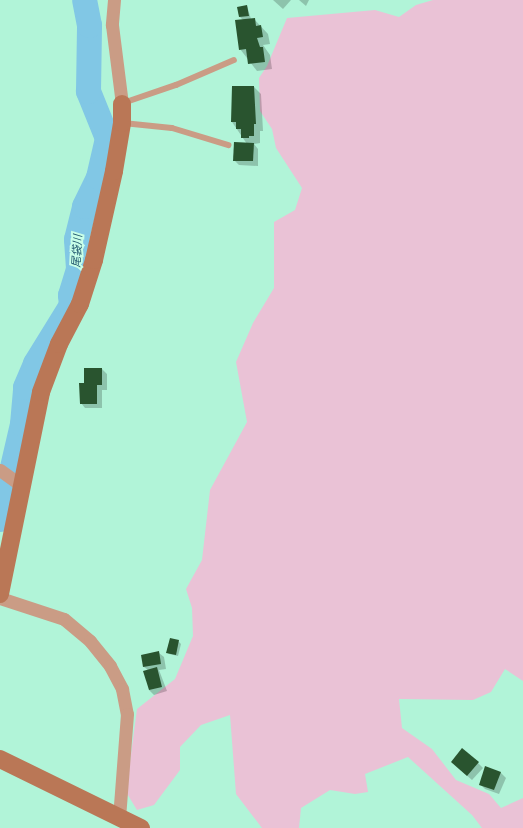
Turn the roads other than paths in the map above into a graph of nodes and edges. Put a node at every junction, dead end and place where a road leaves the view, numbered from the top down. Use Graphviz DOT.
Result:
graph roads {
  1 [pos="114,0"];
  2 [pos="234,60"];
  3 [pos="122,104"];
  4 [pos="122,123"];
  5 [pos="228,145"];
  6 [pos="10,477"];
  7 [pos="0,594"];
  8 [pos="0,598"];
  9 [pos="0,759"];
  10 [pos="120,817"];
  11 [pos="142,828"];
  1 -- 3 [label="street"];
  2 -- 3 [label="lane"];
  3 -- 4 [label="street"];
  4 -- 5 [label="lane"];
  4 -- 6 [label="street"];
  6 -- 7 [label="street"];
  8 -- 10 [label="street"];
  9 -- 10 [label="street"];
  10 -- 11 [label="street"];
}
